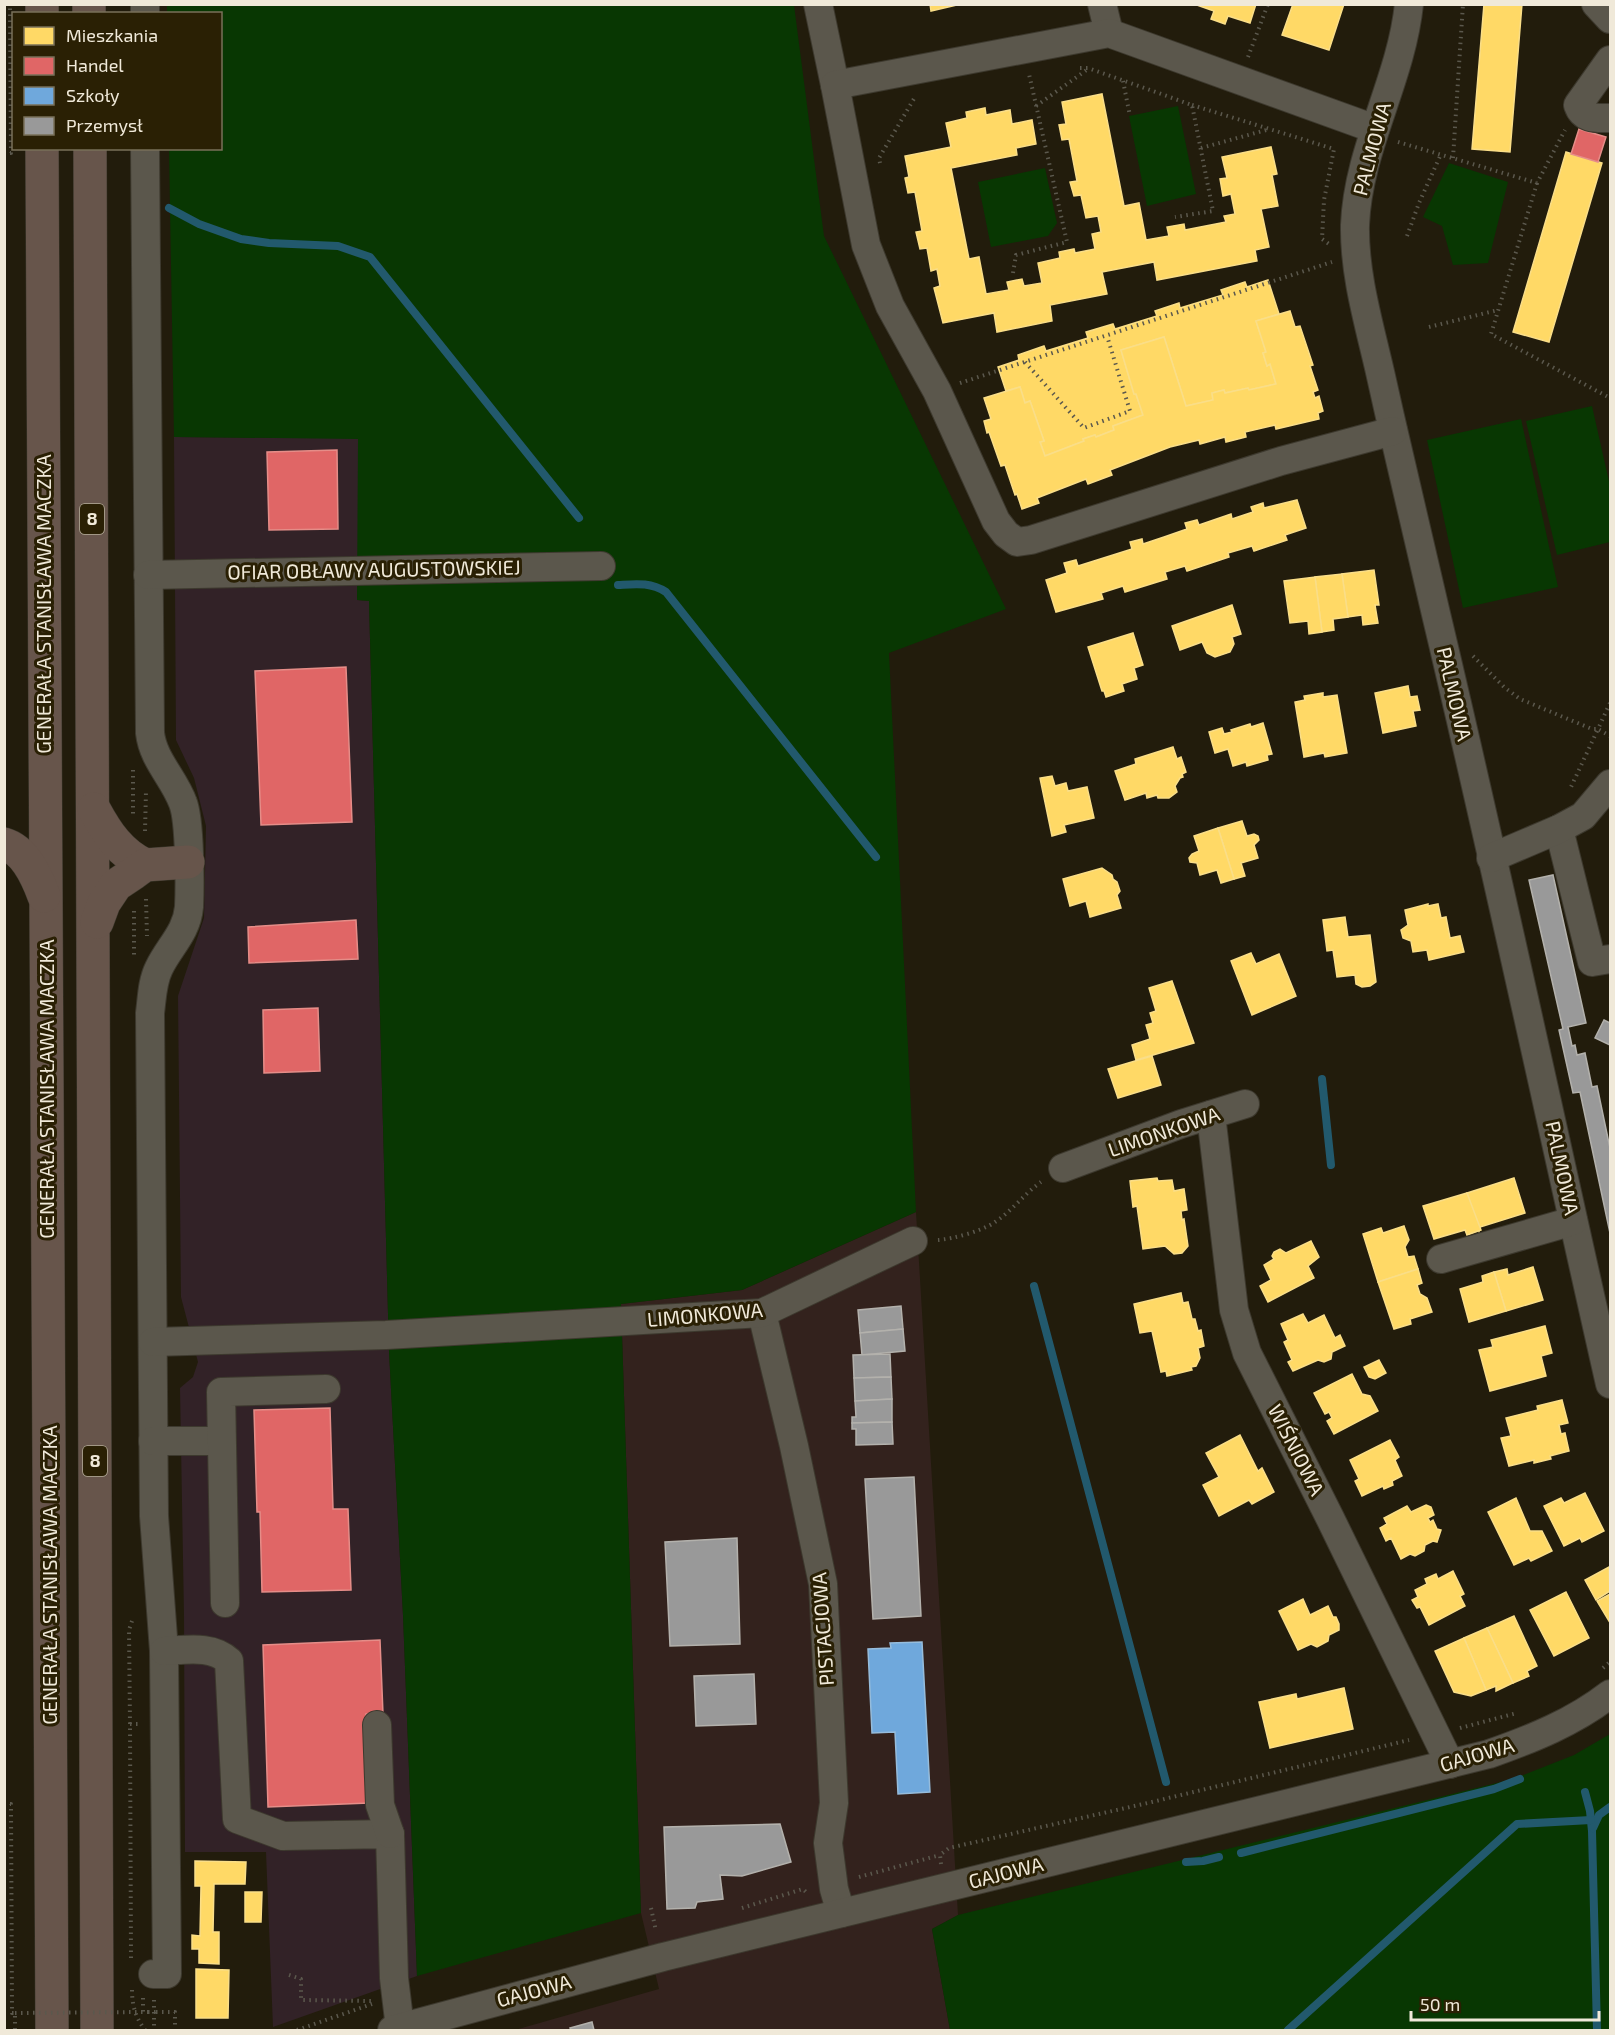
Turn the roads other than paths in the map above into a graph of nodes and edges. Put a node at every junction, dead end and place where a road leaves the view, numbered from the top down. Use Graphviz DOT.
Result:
graph roads {
  1 [pos="818,4"];
  2 [pos="1102,4"];
  3 [pos="1409,4"];
  4 [pos="1596,4"];
  5 [pos="1611,19"];
  6 [pos="1109,33"];
  7 [pos="1611,60"];
  8 [pos="835,85"];
  9 [pos="1611,118"];
  10 [pos="1382,134"];
  11 [pos="42,150"];
  12 [pos="90,150"];
  13 [pos="145,150"];
  14 [pos="1393,431"];
  15 [pos="601,566"];
  16 [pos="148,575"];
  17 [pos="1611,784"];
  18 [pos="46,787"];
  19 [pos="94,808"];
  20 [pos="1560,829"];
  21 [pos="4,832"];
  22 [pos="4,843"];
  23 [pos="1491,858"];
  24 [pos="189,862"];
  25 [pos="145,866"];
  26 [pos="46,904"];
  27 [pos="94,930"];
  28 [pos="1611,959"];
  29 [pos="1245,1104"];
  30 [pos="1211,1115"];
  31 [pos="1064,1168"];
  32 [pos="1573,1221"];
  33 [pos="913,1241"];
  34 [pos="1441,1259"];
  35 [pos="762,1313"];
  36 [pos="153,1342"];
  37 [pos="1611,1384"];
  38 [pos="326,1389"];
  39 [pos="221,1441"];
  40 [pos="153,1442"];
  41 [pos="225,1603"];
  42 [pos="164,1651"];
  43 [pos="1606,1681"];
  44 [pos="377,1725"];
  45 [pos="1450,1764"];
  46 [pos="390,1834"];
  47 [pos="841,1913"];
  48 [pos="143,1982"];
  49 [pos="96,1992"];
  50 [pos="396,2029"];
  51 [pos="52,2031"];
  52 [pos="97,2031"];
  53 [pos="114,2031"];
  1 -- 8 [label="street"];
  2 -- 6 [label="street"];
  3 -- 10 [label="street, PALMOWA"];
  4 -- 5 [label="street"];
  6 -- 8 [label="street"];
  6 -- 10 [label="street"];
  7 -- 9 [label="street"];
  8 -- 14 [label="street"];
  10 -- 14 [label="street, PALMOWA"];
  11 -- 18 [label="highway, GENERAŁA STANISŁAWA MACZKA"];
  12 -- 19 [label="highway, 8"];
  13 -- 16 [label="street"];
  14 -- 23 [label="street, PALMOWA"];
  15 -- 16 [label="street, OFIAR OBŁAWY AUGUSTOWSKIEJ"];
  16 -- 24 [label="street"];
  17 -- 20 [label="street"];
  18 -- 21 [label="highway"];
  18 -- 26 [label="highway, GENERAŁA STANISŁAWA MACZKA"];
  19 -- 25 [label="highway"];
  19 -- 27 [label="highway, 8"];
  20 -- 23 [label="street"];
  20 -- 28 [label="street"];
  22 -- 26 [label="highway"];
  23 -- 32 [label="street, PALMOWA"];
  24 -- 25 [label="highway"];
  24 -- 36 [label="street"];
  25 -- 27 [label="highway"];
  26 -- 51 [label="highway, GENERAŁA STANISŁAWA MACZKA"];
  27 -- 49 [label="highway, 8"];
  29 -- 30 [label="street, LIMONKOWA"];
  30 -- 31 [label="street, LIMONKOWA"];
  30 -- 45 [label="street, WIŚNIOWA"];
  32 -- 34 [label="street"];
  32 -- 37 [label="street, PALMOWA"];
  33 -- 35 [label="street, LIMONKOWA"];
  35 -- 36 [label="street, LIMONKOWA"];
  35 -- 47 [label="street, PISTACJOWA"];
  36 -- 40 [label="street"];
  38 -- 39 [label="street"];
  39 -- 40 [label="street"];
  39 -- 41 [label="street"];
  40 -- 42 [label="street"];
  42 -- 46 [label="street"];
  42 -- 48 [label="street"];
  43 -- 45 [label="street, GAJOWA"];
  44 -- 46 [label="street"];
  45 -- 47 [label="street, GAJOWA"];
  46 -- 50 [label="street"];
  47 -- 50 [label="street, GAJOWA"];
  49 -- 52 [label="highway, 8"];
  49 -- 53 [label="highway"];
}
